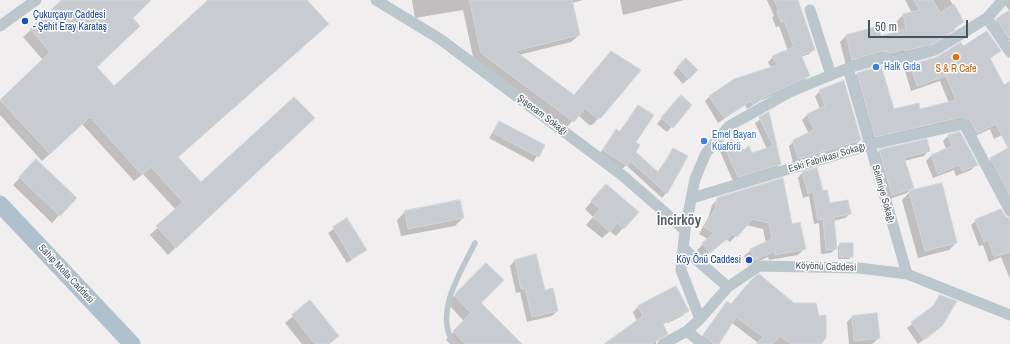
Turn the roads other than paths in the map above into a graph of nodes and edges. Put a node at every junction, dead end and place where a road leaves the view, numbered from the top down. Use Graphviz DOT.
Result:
graph roads {
  1 [pos="36,0"];
  2 [pos="376,0"];
  3 [pos="998,1"];
  4 [pos="810,10"];
  5 [pos="988,18"];
  6 [pos="0,26"];
  7 [pos="1010,52"];
  8 [pos="848,68"];
  9 [pos="831,75"];
  10 [pos="869,145"];
  11 [pos="692,198"];
  12 [pos="0,204"];
  13 [pos="1010,211"];
  14 [pos="685,230"];
  15 [pos="475,243"];
  16 [pos="683,248"];
  17 [pos="907,274"];
  18 [pos="728,287"];
  19 [pos="1010,315"];
  20 [pos="700,319"];
  21 [pos="687,331"];
  22 [pos="668,343"];
  23 [pos="132,344"];
  24 [pos="454,344"];
  25 [pos="705,344"];
  1 -- 6 [label="street"];
  2 -- 14 [label="street, Şişecam Sokağı"];
  3 -- 5 [label="street"];
  4 -- 9 [label="street"];
  5 -- 7 [label="street"];
  5 -- 8 [label="street"];
  8 -- 9 [label="street"];
  8 -- 10 [label="street, Selimiye Sokağı"];
  9 -- 11 [label="street"];
  10 -- 11 [label="street, Eski Fabrikası Sokağı"];
  10 -- 13 [label="street, Eski Fabrikası Sokağı"];
  10 -- 17 [label="street, Selimiye Sokağı"];
  11 -- 14 [label="street"];
  12 -- 23 [label="main road, Sahip Molla Caddesi"];
  14 -- 16 [label="street"];
  15 -- 24 [label="lane"];
  16 -- 18 [label="street"];
  16 -- 20 [label="street"];
  17 -- 18 [label="street, Köyönü Caddesi"];
  17 -- 19 [label="street, Köyönü Caddesi"];
  18 -- 20 [label="street, Köyönü Caddesi"];
  20 -- 21 [label="street, Köyönü Caddesi"];
  21 -- 22 [label="street, Köyönü Caddesi"];
  21 -- 25 [label="street"];
}
